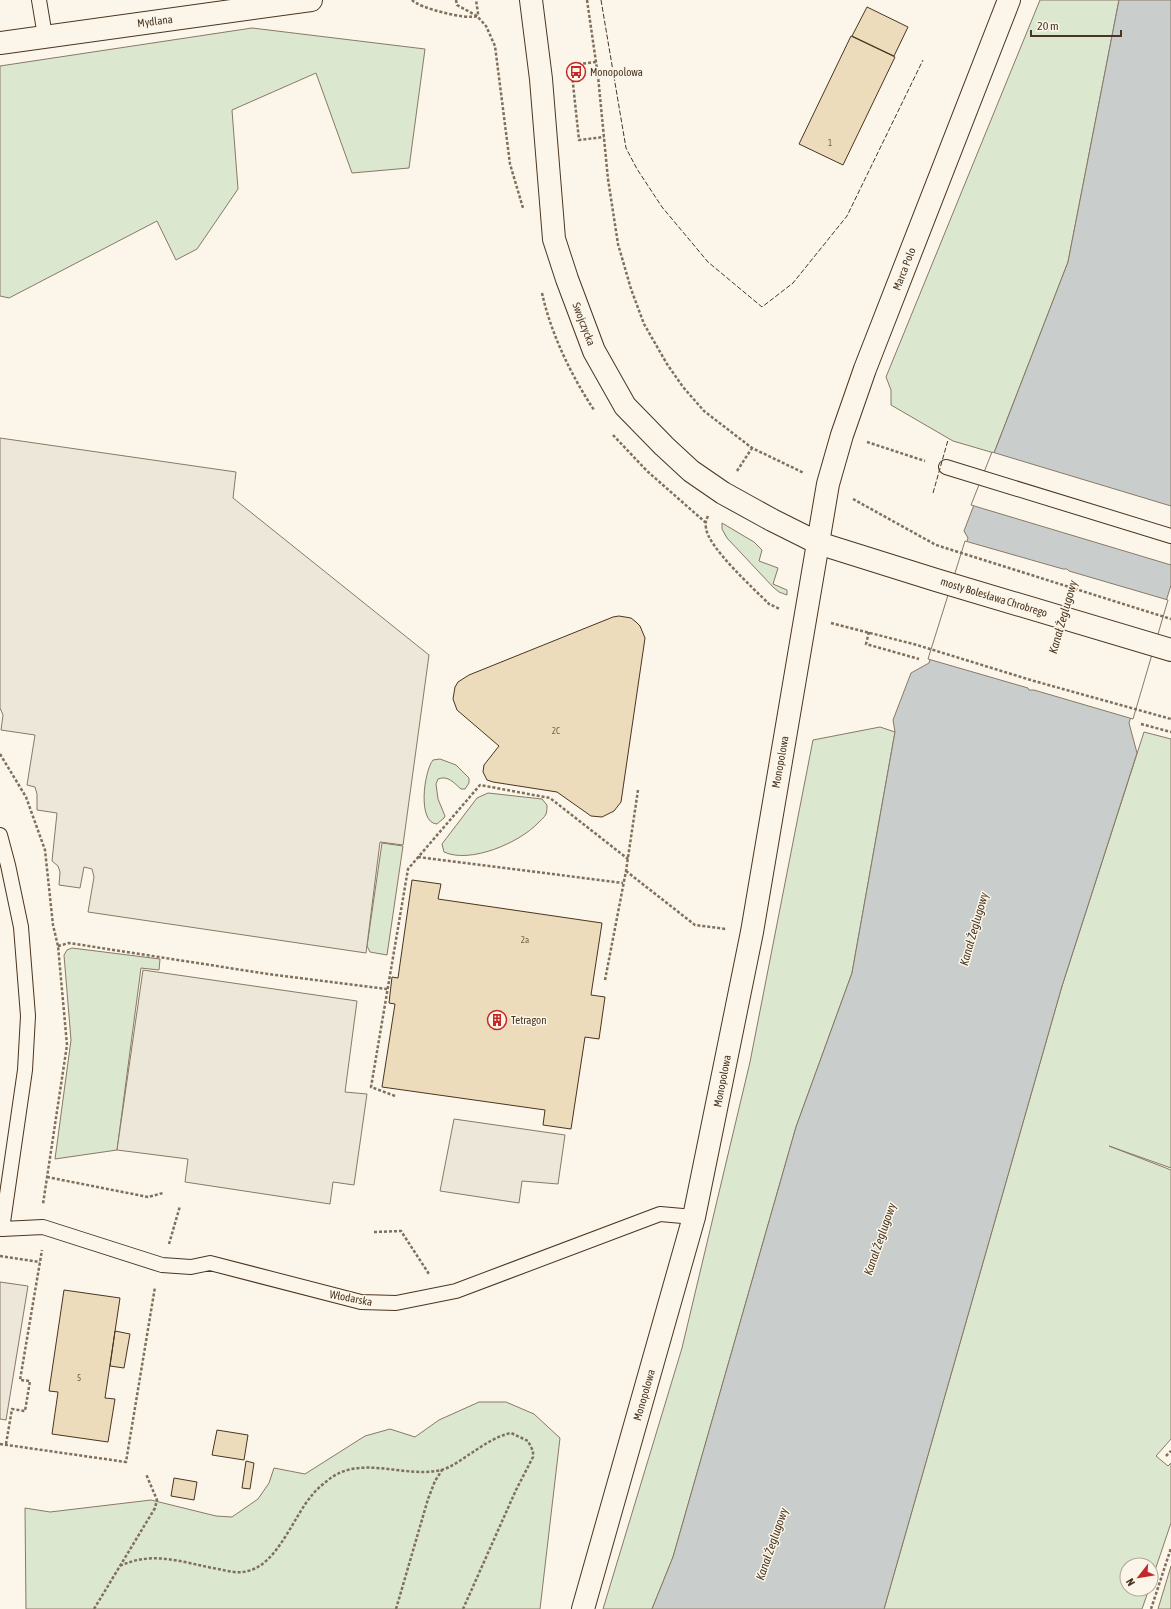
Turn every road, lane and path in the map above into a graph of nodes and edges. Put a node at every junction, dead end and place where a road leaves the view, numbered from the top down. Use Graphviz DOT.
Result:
graph roads {
  1 [pos="39,0"];
  2 [pos="311,0"];
  3 [pos="412,0"];
  4 [pos="456,0"];
  5 [pos="476,0"];
  6 [pos="531,0"];
  7 [pos="587,0"];
  8 [pos="1009,0"];
  9 [pos="457,5"];
  10 [pos="45,36"];
  11 [pos="0,43"];
  12 [pos="596,62"];
  13 [pos="604,137"];
  14 [pos="877,446"];
  15 [pos="752,448"];
  16 [pos="928,462"];
  17 [pos="946,467"];
  18 [pos="736,472"];
  19 [pos="806,474"];
  20 [pos="850,497"];
  21 [pos="709,514"];
  22 [pos="1171,536"];
  23 [pos="818,543"];
  24 [pos="783,610"];
  25 [pos="1171,619"];
  26 [pos="828,622"];
  27 [pos="868,632"];
  28 [pos="1170,650"];
  29 [pos="919,659"];
  30 [pos="1171,720"];
  31 [pos="1141,724"];
  32 [pos="1171,732"];
  33 [pos="638,790"];
  34 [pos="0,835"];
  35 [pos="418,857"];
  36 [pos="628,859"];
  37 [pos="626,871"];
  38 [pos="623,883"];
  39 [pos="729,930"];
  40 [pos="58,946"];
  41 [pos="605,980"];
  42 [pos="387,989"];
  43 [pos="395,1096"];
  44 [pos="47,1177"];
  45 [pos="163,1193"];
  46 [pos="180,1206"];
  47 [pos="694,1217"];
  48 [pos="374,1232"];
  49 [pos="0,1256"];
  50 [pos="40,1262"];
  51 [pos="162,1264"];
  52 [pos="442,1294"];
  53 [pos="0,1444"];
  54 [pos="1171,1451"];
  55 [pos="1166,1456"];
  56 [pos="442,1470"];
  57 [pos="146,1474"];
  58 [pos="1171,1548"];
  59 [pos="120,1566"];
  60 [pos="94,1609"];
  61 [pos="396,1609"];
  62 [pos="463,1609"];
  63 [pos="583,1609"];
  64 [pos="1151,1609"];
  1 -- 10 [label="lane"];
  2 -- 10 [label="street, Mydlana"];
  3 -- 5 [label="path"];
  4 -- 9 [label="path"];
  6 -- 23 [label="street, Swojczycka"];
  7 -- 12 [label="path"];
  8 -- 23 [label="street, Marca Polo"];
  10 -- 11 [label="street, Mydlana"];
  12 -- 13 [label="path"];
  12 -- 13 [label="path"];
  13 -- 15 [label="path"];
  14 -- 16 [label="path"];
  15 -- 18 [label="path"];
  15 -- 19 [label="path"];
  17 -- 22 [label="lane"];
  20 -- 25 [label="path"];
  21 -- 24 [label="path"];
  23 -- 28 [label="street, mosty Bolesława Chrobrego"];
  23 -- 47 [label="street, Monopolowa"];
  26 -- 27 [label="path"];
  27 -- 29 [label="path"];
  27 -- 30 [label="path"];
  31 -- 32 [label="path"];
  33 -- 36 [label="path"];
  34 -- 51 [label="lane, Włodarska"];
  35 -- 36 [label="path"];
  35 -- 38 [label="path"];
  35 -- 42 [label="path"];
  36 -- 37 [label="path"];
  37 -- 38 [label="path"];
  37 -- 39 [label="path"];
  38 -- 41 [label="path"];
  40 -- 42 [label="path"];
  42 -- 43 [label="path"];
  44 -- 45 [label="path"];
  46 -- 51 [label="path"];
  47 -- 52 [label="lane, Włodarska"];
  47 -- 63 [label="street, Monopolowa"];
  48 -- 52 [label="path"];
  49 -- 50 [label="path"];
  51 -- 52 [label="lane, Włodarska"];
  51 -- 53 [label="path"];
  54 -- 55 [label="path"];
  56 -- 59 [label="path"];
  56 -- 61 [label="path"];
  56 -- 62 [label="path"];
  57 -- 59 [label="path"];
  58 -- 64 [label="path"];
  59 -- 60 [label="path"];
}
